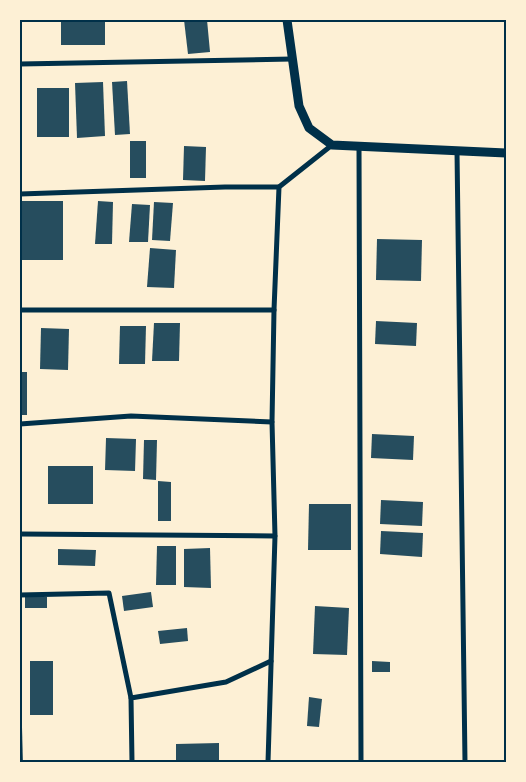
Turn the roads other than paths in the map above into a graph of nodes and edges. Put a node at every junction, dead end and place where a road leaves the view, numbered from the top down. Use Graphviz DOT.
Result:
graph roads {
  1 [pos="287,20"];
  2 [pos="292,59"];
  3 [pos="20,64"];
  4 [pos="332,145"];
  5 [pos="359,147"];
  6 [pos="457,151"];
  7 [pos="506,153"];
  8 [pos="279,187"];
  9 [pos="20,194"];
  10 [pos="20,310"];
  11 [pos="274,310"];
  12 [pos="272,422"];
  13 [pos="20,424"];
  14 [pos="20,534"];
  15 [pos="275,536"];
  16 [pos="20,595"];
  17 [pos="271,662"];
  18 [pos="131,698"];
  19 [pos="132,762"];
  20 [pos="268,762"];
  21 [pos="361,762"];
  22 [pos="465,762"];
  1 -- 2 [label="street"];
  2 -- 3 [label="street"];
  2 -- 4 [label="street"];
  4 -- 5 [label="street"];
  4 -- 8 [label="street"];
  5 -- 6 [label="street"];
  5 -- 21 [label="street"];
  6 -- 7 [label="street"];
  6 -- 22 [label="street"];
  8 -- 9 [label="street"];
  8 -- 11 [label="street"];
  10 -- 11 [label="street"];
  11 -- 12 [label="street"];
  12 -- 13 [label="street"];
  12 -- 15 [label="street"];
  14 -- 15 [label="street"];
  15 -- 17 [label="street"];
  16 -- 18 [label="street"];
  17 -- 18 [label="street"];
  17 -- 20 [label="street"];
  18 -- 19 [label="street"];
}
